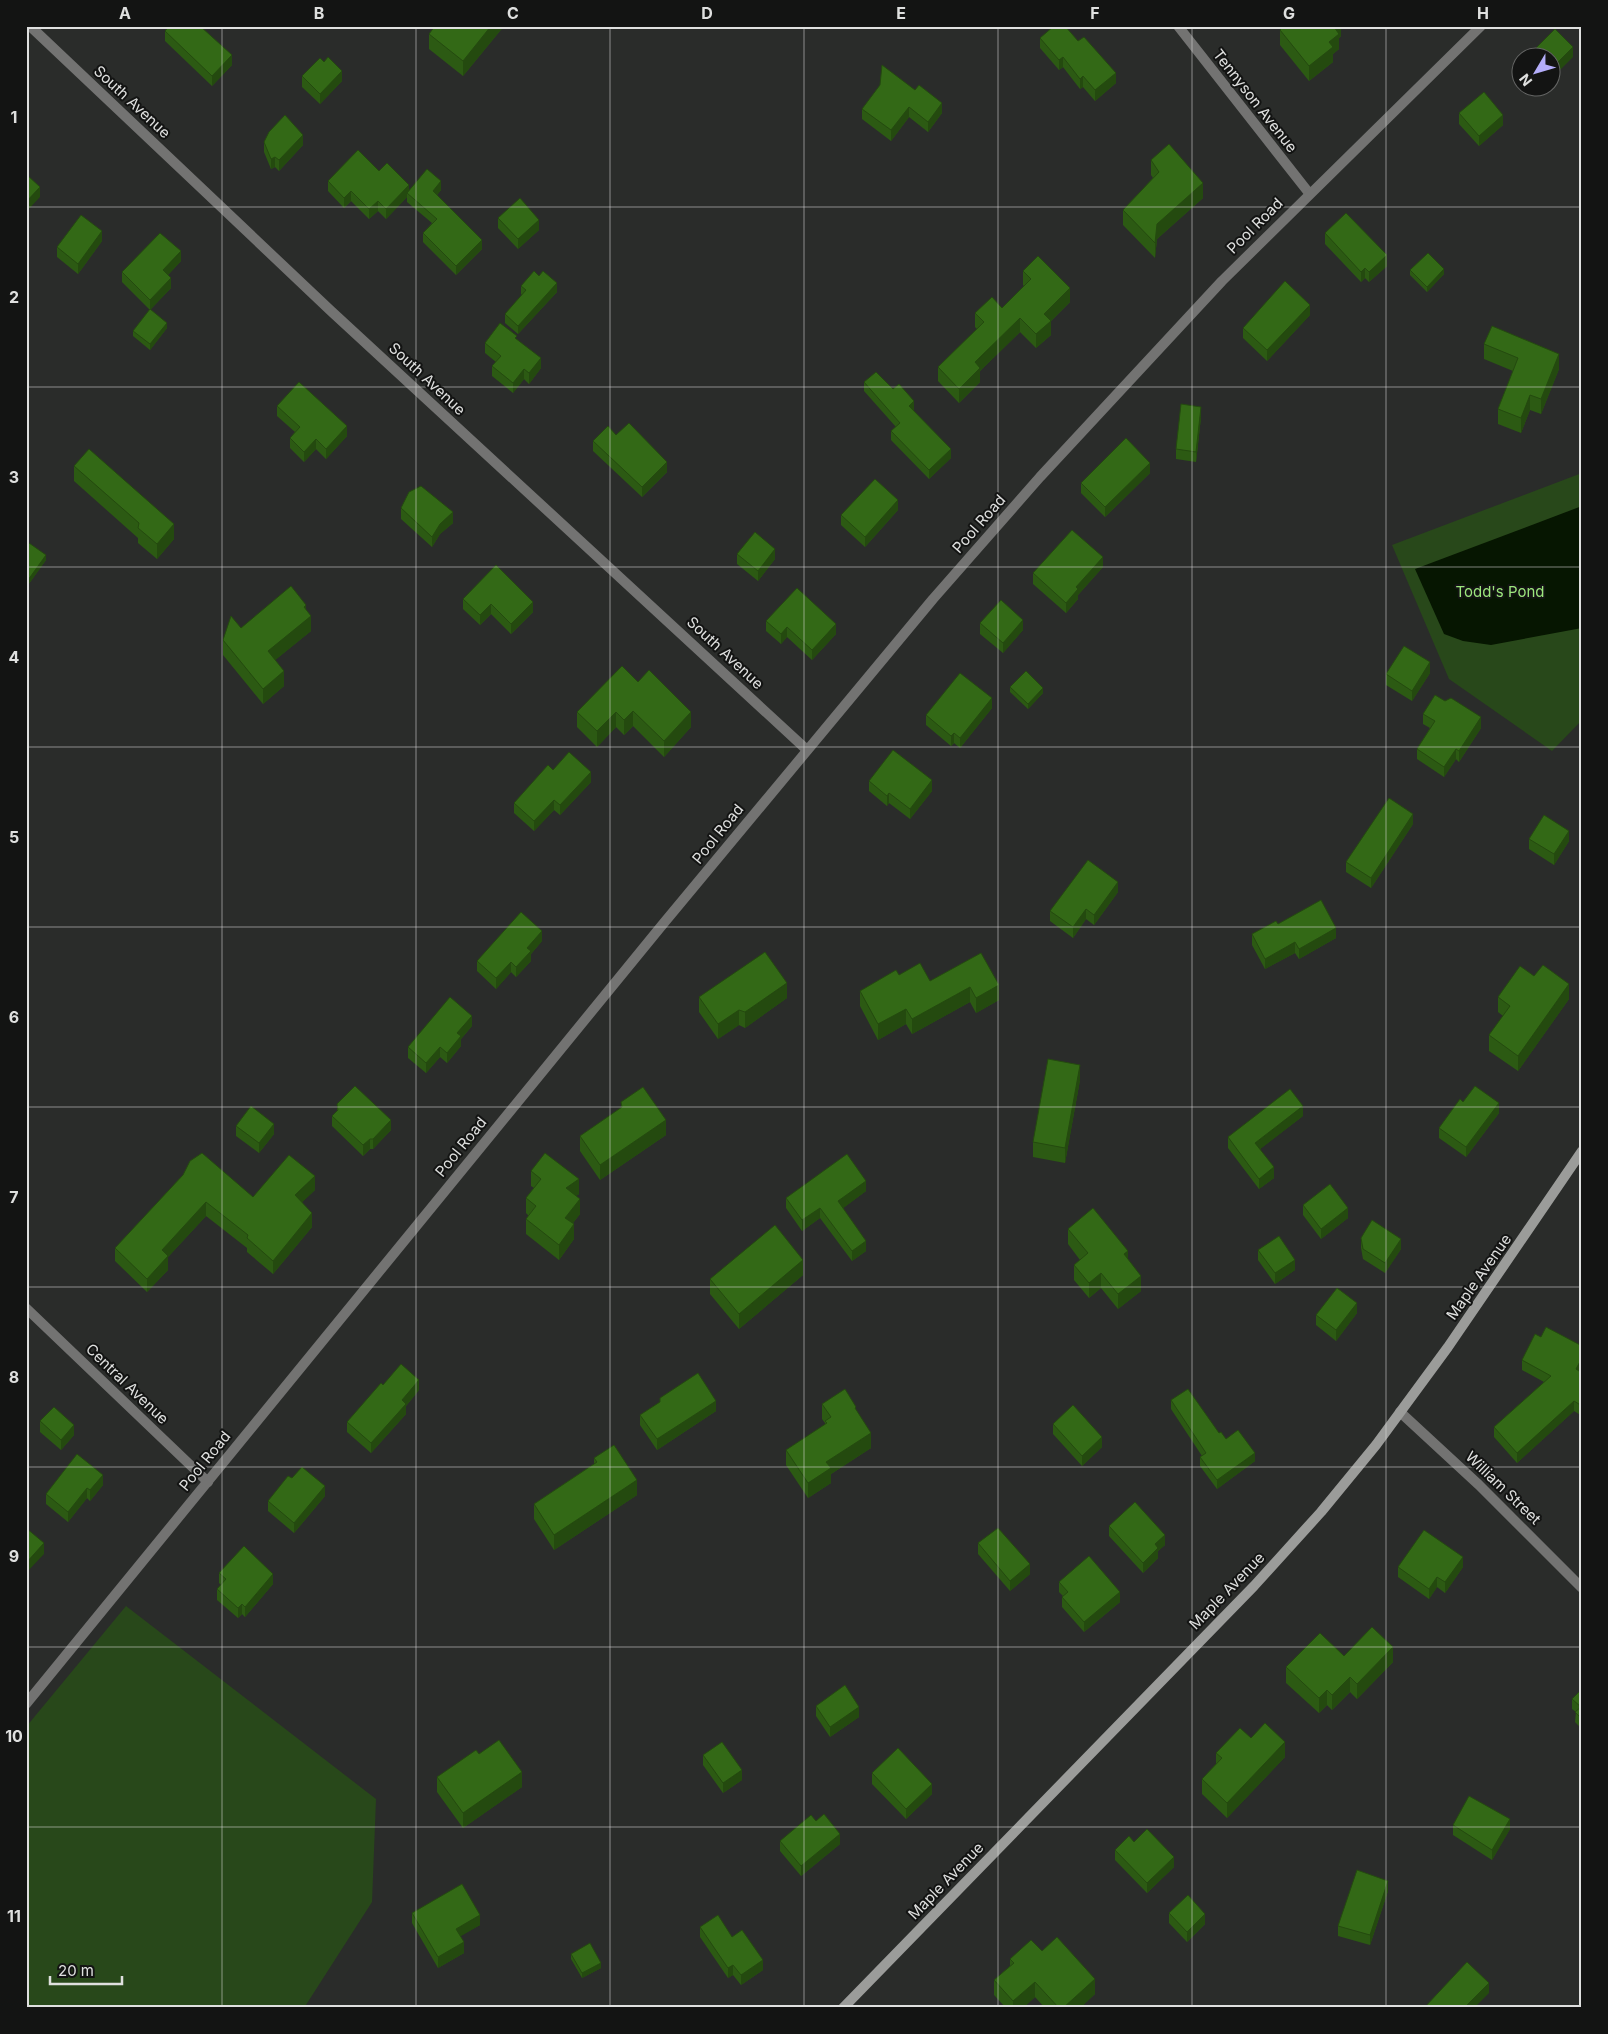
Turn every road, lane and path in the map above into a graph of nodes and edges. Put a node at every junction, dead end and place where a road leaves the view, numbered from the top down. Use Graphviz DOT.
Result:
graph roads {
  1 [pos="30,26"];
  2 [pos="1178,26"];
  3 [pos="1481,26"];
  4 [pos="1309,193"];
  5 [pos="807,750"];
  6 [pos="1582,1151"];
  7 [pos="26,1308"];
  8 [pos="1400,1412"];
  9 [pos="208,1482"];
  10 [pos="1582,1588"];
  11 [pos="26,1704"];
  12 [pos="843,2008"];
  1 -- 5 [label="street, South Avenue"];
  2 -- 4 [label="street, Tennyson Avenue"];
  3 -- 4 [label="street, Pool Road"];
  4 -- 5 [label="street, Pool Road"];
  5 -- 9 [label="street, Pool Road"];
  6 -- 8 [label="main road, Maple Avenue"];
  7 -- 9 [label="street, Central Avenue"];
  8 -- 10 [label="street, William Street"];
  8 -- 12 [label="main road, Maple Avenue"];
  9 -- 11 [label="street, Pool Road"];
}
